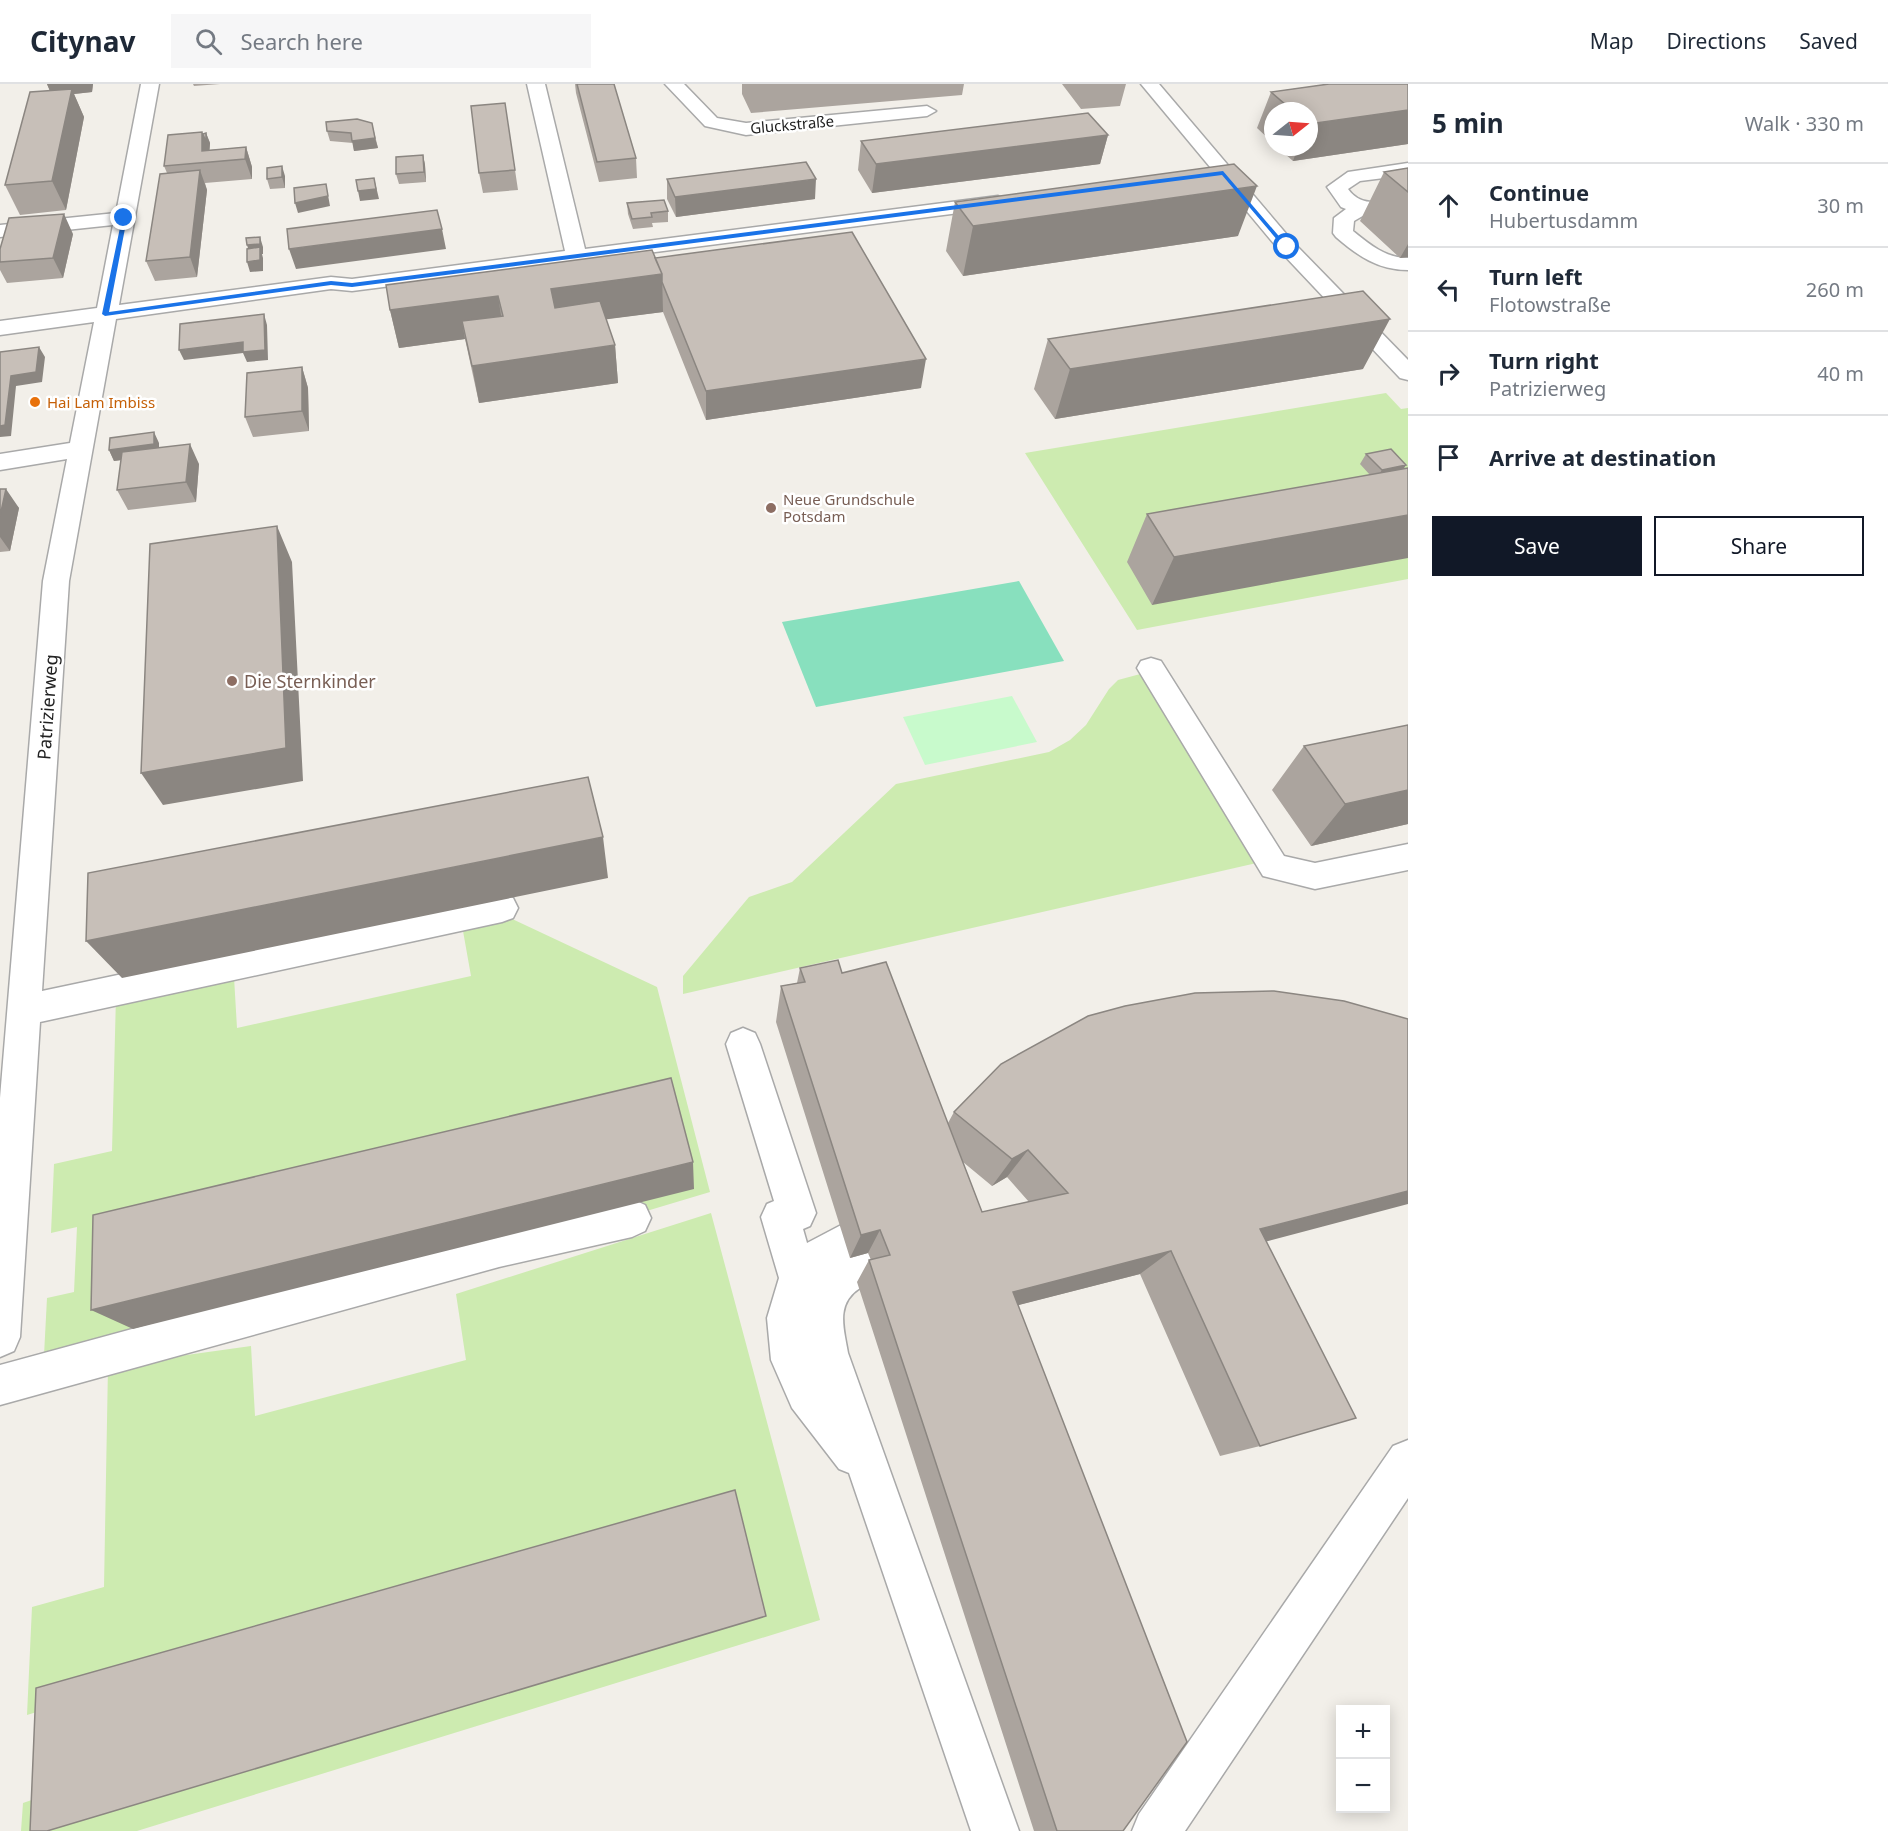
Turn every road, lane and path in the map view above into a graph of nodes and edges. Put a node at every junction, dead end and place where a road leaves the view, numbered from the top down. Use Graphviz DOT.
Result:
graph roads {
  1 [pos="150,84"];
  2 [pos="536,84"];
  3 [pos="674,84"];
  4 [pos="1150,84"];
  5 [pos="927,111"];
  6 [pos="1408,169"];
  7 [pos="1223,173"];
  8 [pos="1203,176"];
  9 [pos="1020,199"];
  10 [pos="1408,203"];
  11 [pos="1361,209"];
  12 [pos="124,218"];
  13 [pos="0,231"];
  14 [pos="576,255"];
  15 [pos="1408,264"];
  16 [pos="105,314"];
  17 [pos="0,328"];
  18 [pos="1408,373"];
  19 [pos="80,449"];
  20 [pos="0,462"];
  21 [pos="1150,669"];
  22 [pos="1408,857"];
  23 [pos="502,908"];
  24 [pos="26,1010"];
  25 [pos="743,1044"];
  26 [pos="632,1218"];
  27 [pos="799,1279"];
  28 [pos="0,1337"];
  29 [pos="0,1385"];
  30 [pos="1408,1461"];
  31 [pos="871,1477"];
  32 [pos="995,1831"];
  33 [pos="1156,1831"];
  1 -- 12 [label="street, Patrizierweg"];
  2 -- 14 [label="street"];
  3 -- 5 [label="street, Gluckstraße"];
  4 -- 7 [label="street"];
  6 -- 11 [label="street"];
  7 -- 8 [label="street"];
  7 -- 18 [label="street"];
  9 -- 14 [label="street"];
  10 -- 11 [label="street"];
  11 -- 15 [label="street"];
  12 -- 13 [label="street"];
  12 -- 16 [label="street, Patrizierweg"];
  14 -- 16 [label="street"];
  16 -- 17 [label="street"];
  16 -- 19 [label="street, Patrizierweg"];
  19 -- 20 [label="street"];
  19 -- 24 [label="street, Patrizierweg"];
  21 -- 22 [label="street"];
  23 -- 24 [label="street"];
  24 -- 28 [label="street, Patrizierweg"];
  25 -- 27 [label="street"];
  26 -- 29 [label="street"];
  27 -- 31 [label="street"];
  27 -- 31 [label="street"];
  30 -- 33 [label="street"];
  31 -- 32 [label="street"];
}
